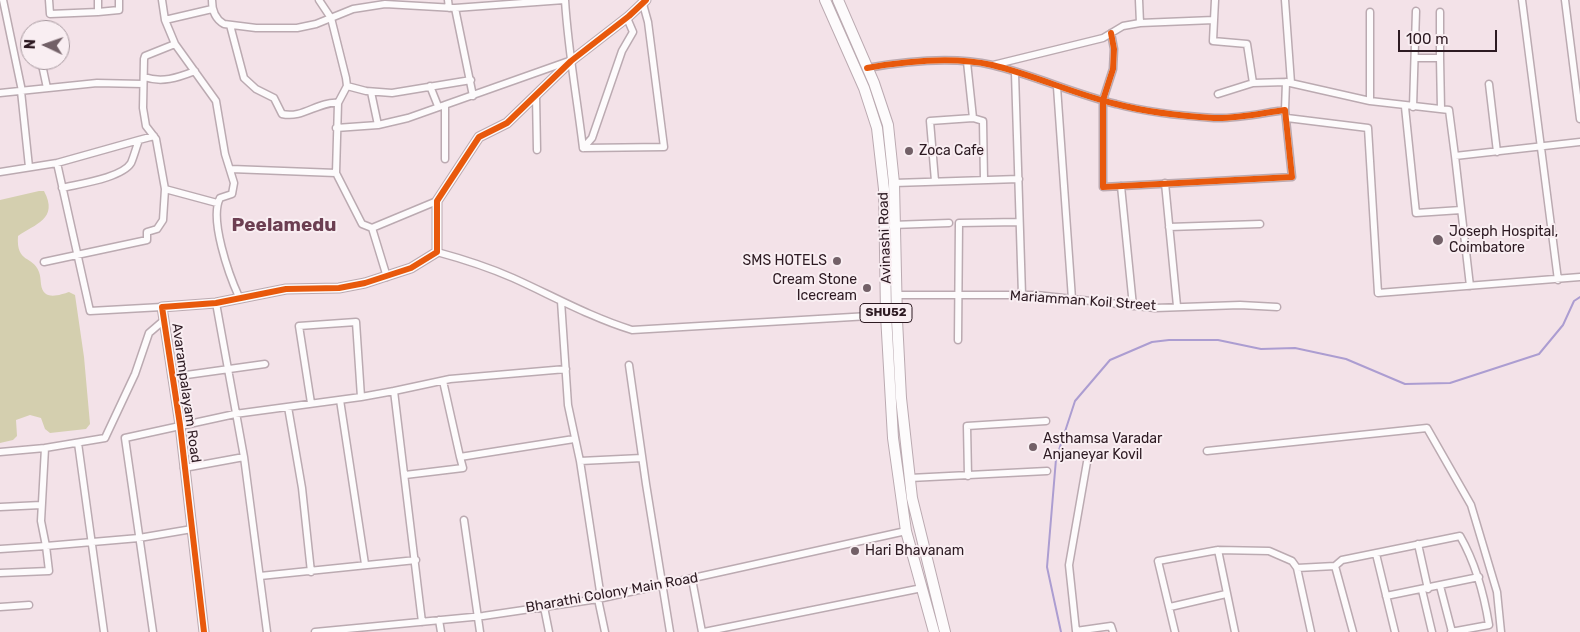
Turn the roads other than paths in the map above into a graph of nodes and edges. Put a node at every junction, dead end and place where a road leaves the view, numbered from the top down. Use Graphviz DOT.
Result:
graph roads {
  1 [pos="3,0"];
  2 [pos="49,0"];
  3 [pos="98,0"];
  4 [pos="118,0"];
  5 [pos="162,0"];
  6 [pos="212,0"];
  7 [pos="319,0"];
  8 [pos="448,0"];
  9 [pos="565,0"];
  10 [pos="825,0"];
  11 [pos="838,0"];
  12 [pos="1139,0"];
  13 [pos="1215,0"];
  14 [pos="1285,0"];
  15 [pos="1522,0"];
  16 [pos="1566,0"];
  17 [pos="411,2"];
  18 [pos="537,2"];
  19 [pos="644,2"];
  20 [pos="506,3"];
  21 [pos="489,4"];
  22 [pos="452,8"];
  23 [pos="212,9"];
  24 [pos="1416,11"];
  25 [pos="98,12"];
  26 [pos="1370,12"];
  27 [pos="1440,12"];
  28 [pos="331,18"];
  29 [pos="627,18"];
  30 [pos="166,20"];
  31 [pos="1214,20"];
  32 [pos="1140,23"];
  33 [pos="230,25"];
  34 [pos="1112,33"];
  35 [pos="174,44"];
  36 [pos="1415,58"];
  37 [pos="1440,58"];
  38 [pos="571,61"];
  39 [pos="966,62"];
  40 [pos="992,66"];
  41 [pos="868,69"];
  42 [pos="44,70"];
  43 [pos="195,71"];
  44 [pos="1015,73"];
  45 [pos="859,76"];
  46 [pos="143,80"];
  47 [pos="471,80"];
  48 [pos="1289,82"];
  49 [pos="1253,83"];
  50 [pos="1489,84"];
  51 [pos="347,86"];
  52 [pos="430,86"];
  53 [pos="1058,86"];
  54 [pos="48,88"];
  55 [pos="21,91"];
  56 [pos="0,92"];
  57 [pos="371,92"];
  58 [pos="1218,94"];
  59 [pos="536,95"];
  60 [pos="473,96"];
  61 [pos="1102,100"];
  62 [pos="1370,101"];
  63 [pos="338,104"];
  64 [pos="441,106"];
  65 [pos="1405,107"];
  66 [pos="1413,107"];
  67 [pos="1441,109"];
  68 [pos="1286,114"];
  69 [pos="973,118"];
  70 [pos="1580,119"];
  71 [pos="378,125"];
  72 [pos="336,128"];
  73 [pos="154,136"];
  74 [pos="139,140"];
  75 [pos="1580,142"];
  76 [pos="1541,146"];
  77 [pos="583,148"];
  78 [pos="537,150"];
  79 [pos="1497,152"];
  80 [pos="1456,156"];
  81 [pos="445,159"];
  82 [pos="57,163"];
  83 [pos="29,167"];
  84 [pos="231,169"];
  85 [pos="0,172"];
  86 [pos="336,173"];
  87 [pos="1019,179"];
  88 [pos="984,180"];
  89 [pos="935,181"];
  90 [pos="894,183"];
  91 [pos="1165,183"];
  92 [pos="1121,186"];
  93 [pos="62,188"];
  94 [pos="165,189"];
  95 [pos="895,199"];
  96 [pos="437,201"];
  97 [pos="884,201"];
  98 [pos="217,203"];
  99 [pos="1461,210"];
  100 [pos="1019,222"];
  101 [pos="949,223"];
  102 [pos="1260,224"];
  103 [pos="895,225"];
  104 [pos="884,226"];
  105 [pos="1169,227"];
  106 [pos="372,228"];
  107 [pos="437,252"];
  108 [pos="77,253"];
  109 [pos="44,262"];
  110 [pos="387,276"];
  111 [pos="1580,278"];
  112 [pos="1558,280"];
  113 [pos="1470,286"];
  114 [pos="897,294"];
  115 [pos="1022,294"];
  116 [pos="958,295"];
  117 [pos="239,297"];
  118 [pos="1072,299"];
  119 [pos="561,301"];
  120 [pos="216,303"];
  121 [pos="162,306"];
  122 [pos="1133,306"];
  123 [pos="1177,306"];
  124 [pos="1277,307"];
  125 [pos="886,315"];
  126 [pos="163,321"];
  127 [pos="958,340"];
  128 [pos="264,364"];
  129 [pos="630,365"];
  130 [pos="228,368"];
  131 [pos="566,369"];
  132 [pos="172,377"];
  133 [pos="443,381"];
  134 [pos="394,391"];
  135 [pos="361,397"];
  136 [pos="340,400"];
  137 [pos="311,404"];
  138 [pos="288,407"];
  139 [pos="235,414"];
  140 [pos="1046,421"];
  141 [pos="180,425"];
  142 [pos="574,439"];
  143 [pos="78,443"];
  144 [pos="45,448"];
  145 [pos="1208,451"];
  146 [pos="0,452"];
  147 [pos="460,457"];
  148 [pos="244,458"];
  149 [pos="642,458"];
  150 [pos="580,461"];
  151 [pos="1088,462"];
  152 [pos="184,468"];
  153 [pos="1046,471"];
  154 [pos="405,475"];
  155 [pos="968,476"];
  156 [pos="910,478"];
  157 [pos="42,505"];
  158 [pos="0,507"];
  159 [pos="464,520"];
  160 [pos="192,530"];
  161 [pos="906,531"];
  162 [pos="140,538"];
  163 [pos="93,541"];
  164 [pos="1418,544"];
  165 [pos="46,546"];
  166 [pos="0,550"];
  167 [pos="1218,550"];
  168 [pos="1376,554"];
  169 [pos="416,560"];
  170 [pos="365,564"];
  171 [pos="1335,566"];
  172 [pos="1296,568"];
  173 [pos="311,572"];
  174 [pos="0,573"];
  175 [pos="260,576"];
  176 [pos="1478,577"];
  177 [pos="692,578"];
  178 [pos="663,584"];
  179 [pos="1440,586"];
  180 [pos="922,588"];
  181 [pos="1425,589"];
  182 [pos="1226,594"];
  183 [pos="1386,596"];
  184 [pos="599,599"];
  185 [pos="29,605"];
  186 [pos="0,607"];
  187 [pos="544,607"];
  188 [pos="1170,607"];
  189 [pos="477,616"];
  190 [pos="439,620"];
  191 [pos="422,622"];
  192 [pos="376,629"];
  193 [pos="326,631"];
  194 [pos="104,632"];
  195 [pos="153,632"];
  196 [pos="204,632"];
  197 [pos="267,632"];
  198 [pos="315,632"];
  199 [pos="441,632"];
  200 [pos="480,632"];
  201 [pos="548,632"];
  202 [pos="605,632"];
  203 [pos="670,632"];
  204 [pos="703,632"];
  205 [pos="934,632"];
  206 [pos="945,632"];
  207 [pos="1113,632"];
  208 [pos="1175,632"];
  209 [pos="1235,632"];
  210 [pos="1311,632"];
  211 [pos="1353,632"];
  212 [pos="1395,632"];
  213 [pos="1432,632"];
  214 [pos="1452,632"];
  215 [pos="1501,632"];
  1 -- 55 [label="street"];
  2 -- 25 [label="street"];
  3 -- 25 [label="street"];
  4 -- 25 [label="street"];
  5 -- 30 [label="street"];
  6 -- 23 [label="street"];
  7 -- 28 [label="street"];
  8 -- 22 [label="street"];
  9 -- 18 [label="street"];
  9 -- 38 [label="street"];
  10 -- 45 [label="main road, Avinashi Road / SHU52"];
  11 -- 41 [label="main road, Avinashi Road / SHU52"];
  12 -- 32 [label="street"];
  13 -- 31 [label="street"];
  14 -- 48 [label="street"];
  15 -- 76 [label="street"];
  16 -- 70 [label="street"];
  17 -- 22 [label="street"];
  17 -- 28 [label="street"];
  18 -- 20 [label="street"];
  19 -- 29 [label="street"];
  19 -- 77 [label="street"];
  20 -- 21 [label="street"];
  21 -- 22 [label="street"];
  22 -- 47 [label="street"];
  23 -- 30 [label="street"];
  23 -- 33 [label="street"];
  24 -- 36 [label="street"];
  26 -- 62 [label="street"];
  27 -- 37 [label="street"];
  28 -- 33 [label="street"];
  28 -- 51 [label="street"];
  29 -- 38 [label="street"];
  29 -- 77 [label="street"];
  30 -- 35 [label="street"];
  31 -- 32 [label="street"];
  31 -- 49 [label="street"];
  32 -- 34 [label="street"];
  33 -- 63 [label="street"];
  34 -- 40 [label="street"];
  34 -- 61 [label="street"];
  35 -- 43 [label="street"];
  35 -- 46 [label="street"];
  36 -- 37 [label="street"];
  36 -- 66 [label="street"];
  37 -- 67 [label="street"];
  38 -- 59 [label="street"];
  38 -- 60 [label="street"];
  38 -- 77 [label="street"];
  39 -- 40 [label="street"];
  39 -- 41 [label="street"];
  39 -- 69 [label="street"];
  40 -- 44 [label="street"];
  41 -- 45 [label="street"];
  41 -- 90 [label="main road, Avinashi Road / SHU52"];
  42 -- 54 [label="street"];
  43 -- 46 [label="street"];
  43 -- 84 [label="street"];
  44 -- 53 [label="street"];
  44 -- 87 [label="street"];
  45 -- 97 [label="main road, Avinashi Road / SHU52"];
  46 -- 54 [label="street"];
  46 -- 73 [label="street"];
  47 -- 52 [label="street"];
  47 -- 60 [label="street"];
  48 -- 49 [label="street"];
  48 -- 62 [label="street"];
  48 -- 68 [label="street"];
  49 -- 58 [label="street"];
  50 -- 79 [label="street"];
  51 -- 57 [label="street"];
  51 -- 63 [label="street"];
  52 -- 57 [label="street"];
  52 -- 64 [label="street"];
  53 -- 61 [label="street"];
  53 -- 118 [label="street"];
  54 -- 55 [label="street"];
  55 -- 56 [label="street"];
  55 -- 83 [label="street"];
  57 -- 71 [label="street"];
  59 -- 78 [label="street"];
  59 -- 96 [label="street"];
  60 -- 64 [label="street"];
  61 -- 68 [label="street"];
  61 -- 92 [label="street"];
  62 -- 65 [label="street"];
  63 -- 72 [label="street"];
  64 -- 71 [label="street"];
  64 -- 81 [label="street"];
  65 -- 66 [label="street"];
  65 -- 99 [label="street"];
  66 -- 67 [label="street"];
  67 -- 80 [label="street"];
  68 -- 91 [label="street"];
  68 -- 113 [label="street"];
  69 -- 88 [label="street"];
  69 -- 89 [label="street"];
  71 -- 72 [label="street"];
  72 -- 86 [label="street"];
  73 -- 74 [label="street"];
  73 -- 94 [label="street"];
  74 -- 82 [label="street"];
  74 -- 93 [label="street"];
  75 -- 76 [label="street"];
  76 -- 79 [label="street"];
  76 -- 112 [label="street"];
  79 -- 80 [label="street"];
  80 -- 99 [label="street"];
  82 -- 83 [label="street"];
  82 -- 93 [label="street"];
  83 -- 85 [label="street"];
  84 -- 86 [label="street"];
  84 -- 98 [label="street"];
  86 -- 106 [label="street"];
  87 -- 88 [label="street"];
  87 -- 100 [label="street"];
  88 -- 89 [label="street"];
  89 -- 90 [label="street"];
  90 -- 95 [label="main road, Avinashi Road / SHU52"];
  91 -- 92 [label="street"];
  91 -- 105 [label="street"];
  92 -- 122 [label="street"];
  93 -- 108 [label="street"];
  94 -- 98 [label="street"];
  94 -- 108 [label="street"];
  95 -- 97 [label="main road"];
  95 -- 103 [label="main road, Avinashi Road / SHU52"];
  96 -- 106 [label="street"];
  96 -- 107 [label="street"];
  97 -- 104 [label="main road, Avinashi Road / SHU52"];
  98 -- 117 [label="street"];
  99 -- 113 [label="street"];
  100 -- 115 [label="street"];
  100 -- 116 [label="street"];
  101 -- 103 [label="street"];
  102 -- 105 [label="street"];
  103 -- 104 [label="street"];
  103 -- 114 [label="main road, Avinashi Road / SHU52"];
  104 -- 125 [label="main road, Avinashi Road / SHU52"];
  105 -- 123 [label="street"];
  106 -- 110 [label="street"];
  107 -- 110 [label="street, Avarampalayam Road"];
  107 -- 119 [label="street"];
  108 -- 109 [label="street"];
  108 -- 121 [label="street"];
  110 -- 117 [label="street, Avarampalayam Road"];
  111 -- 112 [label="street"];
  112 -- 113 [label="street"];
  114 -- 116 [label="street, Mariamman Koil Street"];
  114 -- 156 [label="main road, Avinashi Road / SHU52"];
  115 -- 116 [label="street, Mariamman Koil Street"];
  115 -- 118 [label="street, Mariamman Koil Street"];
  116 -- 127 [label="street"];
  117 -- 120 [label="street, Avarampalayam Road"];
  118 -- 122 [label="street, Mariamman Koil Street"];
  119 -- 125 [label="street"];
  119 -- 131 [label="street"];
  120 -- 121 [label="street, Avarampalayam Road"];
  120 -- 130 [label="street"];
  121 -- 126 [label="street, Avarampalayam Road"];
  122 -- 123 [label="street, Mariamman Koil Street"];
  123 -- 124 [label="street, Mariamman Koil Street"];
  125 -- 161 [label="main road, Avinashi Road / SHU52"];
  126 -- 132 [label="street, Avarampalayam Road"];
  126 -- 143 [label="street"];
  128 -- 130 [label="street"];
  129 -- 149 [label="street"];
  130 -- 132 [label="street"];
  130 -- 139 [label="street"];
  131 -- 133 [label="street"];
  131 -- 142 [label="street"];
  132 -- 141 [label="street, Avarampalayam Road"];
  133 -- 134 [label="street"];
  133 -- 147 [label="street"];
  134 -- 135 [label="street"];
  134 -- 154 [label="street"];
  135 -- 136 [label="street"];
  135 -- 137 [label="street"];
  136 -- 137 [label="street"];
  136 -- 170 [label="street"];
  137 -- 138 [label="street"];
  138 -- 139 [label="street"];
  138 -- 173 [label="street"];
  139 -- 141 [label="street"];
  139 -- 148 [label="street"];
  140 -- 155 [label="street"];
  141 -- 152 [label="street, Avarampalayam Road"];
  141 -- 162 [label="street"];
  142 -- 147 [label="street"];
  142 -- 150 [label="street"];
  143 -- 144 [label="street"];
  143 -- 163 [label="street"];
  144 -- 146 [label="street"];
  144 -- 157 [label="street"];
  145 -- 215 [label="street"];
  147 -- 154 [label="street"];
  148 -- 152 [label="street"];
  148 -- 175 [label="street"];
  149 -- 150 [label="street"];
  149 -- 178 [label="street"];
  150 -- 184 [label="street"];
  151 -- 207 [label="street"];
  152 -- 160 [label="street, Avarampalayam Road"];
  153 -- 155 [label="street"];
  154 -- 169 [label="street"];
  155 -- 156 [label="street"];
  156 -- 206 [label="main road, Avinashi Road / SHU52"];
  157 -- 158 [label="street"];
  157 -- 165 [label="street"];
  159 -- 189 [label="street"];
  160 -- 162 [label="street"];
  160 -- 196 [label="street, Avarampalayam Road"];
  161 -- 177 [label="street, Bharathi Colony Main Road"];
  161 -- 180 [label="main road, Avinashi Road / SHU52"];
  162 -- 163 [label="street"];
  162 -- 195 [label="street"];
  163 -- 165 [label="street"];
  163 -- 194 [label="street"];
  164 -- 168 [label="street"];
  164 -- 176 [label="street"];
  164 -- 181 [label="street"];
  165 -- 166 [label="street"];
  165 -- 174 [label="street"];
  167 -- 172 [label="street"];
  167 -- 182 [label="street"];
  167 -- 188 [label="street"];
  168 -- 171 [label="street"];
  168 -- 183 [label="street"];
  169 -- 170 [label="street"];
  169 -- 191 [label="street"];
  170 -- 173 [label="street"];
  171 -- 172 [label="street"];
  171 -- 211 [label="street"];
  172 -- 210 [label="street"];
  173 -- 175 [label="street"];
  175 -- 197 [label="street"];
  176 -- 179 [label="street"];
  176 -- 214 [label="street"];
  177 -- 178 [label="street, Bharathi Colony Main Road"];
  177 -- 204 [label="street"];
  178 -- 184 [label="street, Bharathi Colony Main Road"];
  178 -- 203 [label="street"];
  179 -- 181 [label="street"];
  179 -- 214 [label="street"];
  180 -- 204 [label="street"];
  180 -- 205 [label="main road, Avinashi Road / SHU52"];
  181 -- 183 [label="street"];
  181 -- 213 [label="street"];
  182 -- 188 [label="street"];
  182 -- 209 [label="street"];
  183 -- 212 [label="street"];
  184 -- 187 [label="street, Bharathi Colony Main Road"];
  184 -- 202 [label="street"];
  185 -- 186 [label="street"];
  187 -- 189 [label="street, Bharathi Colony Main Road"];
  187 -- 201 [label="street"];
  188 -- 208 [label="street"];
  189 -- 190 [label="street, Bharathi Colony Main Road"];
  189 -- 200 [label="street"];
  190 -- 191 [label="street, Bharathi Colony Main Road"];
  190 -- 199 [label="street"];
  191 -- 192 [label="street, Bharathi Colony Main Road"];
  192 -- 193 [label="street, Bharathi Colony Main Road"];
  193 -- 198 [label="street, Bharathi Colony Main Road"];
}
